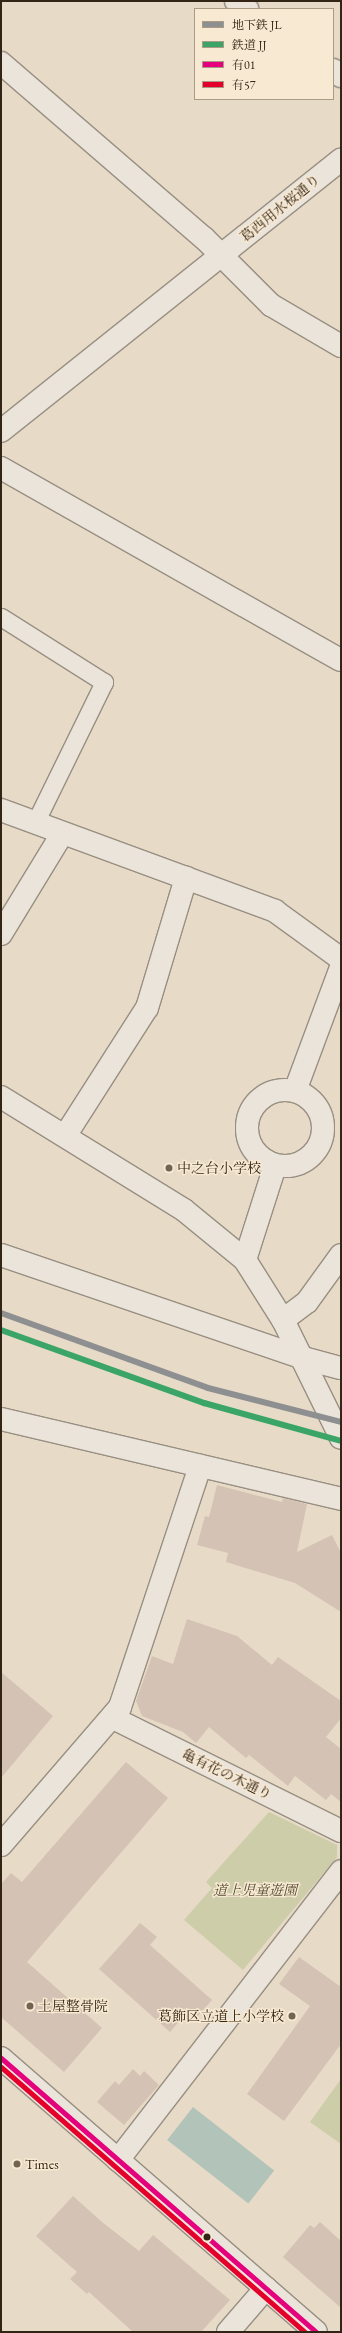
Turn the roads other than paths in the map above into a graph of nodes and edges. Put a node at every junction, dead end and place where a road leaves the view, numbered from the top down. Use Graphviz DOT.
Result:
graph roads {
  1 [pos="236,1"];
  2 [pos="246,8"];
  3 [pos="1,63"];
  4 [pos="341,160"];
  5 [pos="220,257"];
  6 [pos="341,346"];
  7 [pos="1,431"];
  8 [pos="1,468"];
  9 [pos="1,617"];
  10 [pos="341,660"];
  11 [pos="1,810"];
  12 [pos="35,823"];
  13 [pos="62,834"];
  14 [pos="186,878"];
  15 [pos="1,934"];
  16 [pos="341,959"];
  17 [pos="341,967"];
  18 [pos="295,1091"];
  19 [pos="1,1097"];
  20 [pos="65,1136"];
  21 [pos="275,1166"];
  22 [pos="341,1255"];
  23 [pos="1,1256"];
  24 [pos="245,1260"];
  25 [pos="283,1320"];
  26 [pos="303,1358"];
  27 [pos="341,1368"];
  28 [pos="1,1419"];
  29 [pos="341,1438"];
  30 [pos="200,1466"];
  31 [pos="341,1499"];
  32 [pos="113,1718"];
  33 [pos="341,1831"];
  34 [pos="1,1845"];
  35 [pos="341,1871"];
  36 [pos="1,2058"];
  37 [pos="118,2160"];
  38 [pos="266,2288"];
  39 [pos="228,2332"];
  40 [pos="316,2332"];
  1 -- 2 [label="street"];
  3 -- 5 [label="street"];
  4 -- 5 [label="street, 葛西用水桜通り"];
  5 -- 6 [label="street"];
  5 -- 7 [label="street, 葛西用水桜通り"];
  8 -- 10 [label="street"];
  9 -- 12 [label="lane"];
  11 -- 12 [label="street"];
  12 -- 13 [label="street"];
  13 -- 14 [label="street"];
  13 -- 15 [label="street"];
  14 -- 16 [label="street"];
  14 -- 20 [label="street"];
  17 -- 18 [label="street"];
  18 -- 21 [label="street"];
  18 -- 21 [label="street"];
  19 -- 20 [label="street"];
  20 -- 24 [label="street"];
  21 -- 24 [label="street"];
  22 -- 25 [label="street"];
  23 -- 26 [label="street"];
  24 -- 25 [label="street"];
  25 -- 26 [label="street"];
  26 -- 27 [label="street"];
  26 -- 29 [label="street"];
  28 -- 30 [label="street"];
  30 -- 31 [label="street"];
  30 -- 32 [label="street"];
  32 -- 33 [label="street, 亀有花の木通り"];
  32 -- 34 [label="street"];
  35 -- 37 [label="street"];
  36 -- 37 [label="street"];
  37 -- 38 [label="street"];
  38 -- 39 [label="street"];
  38 -- 40 [label="street"];
}
